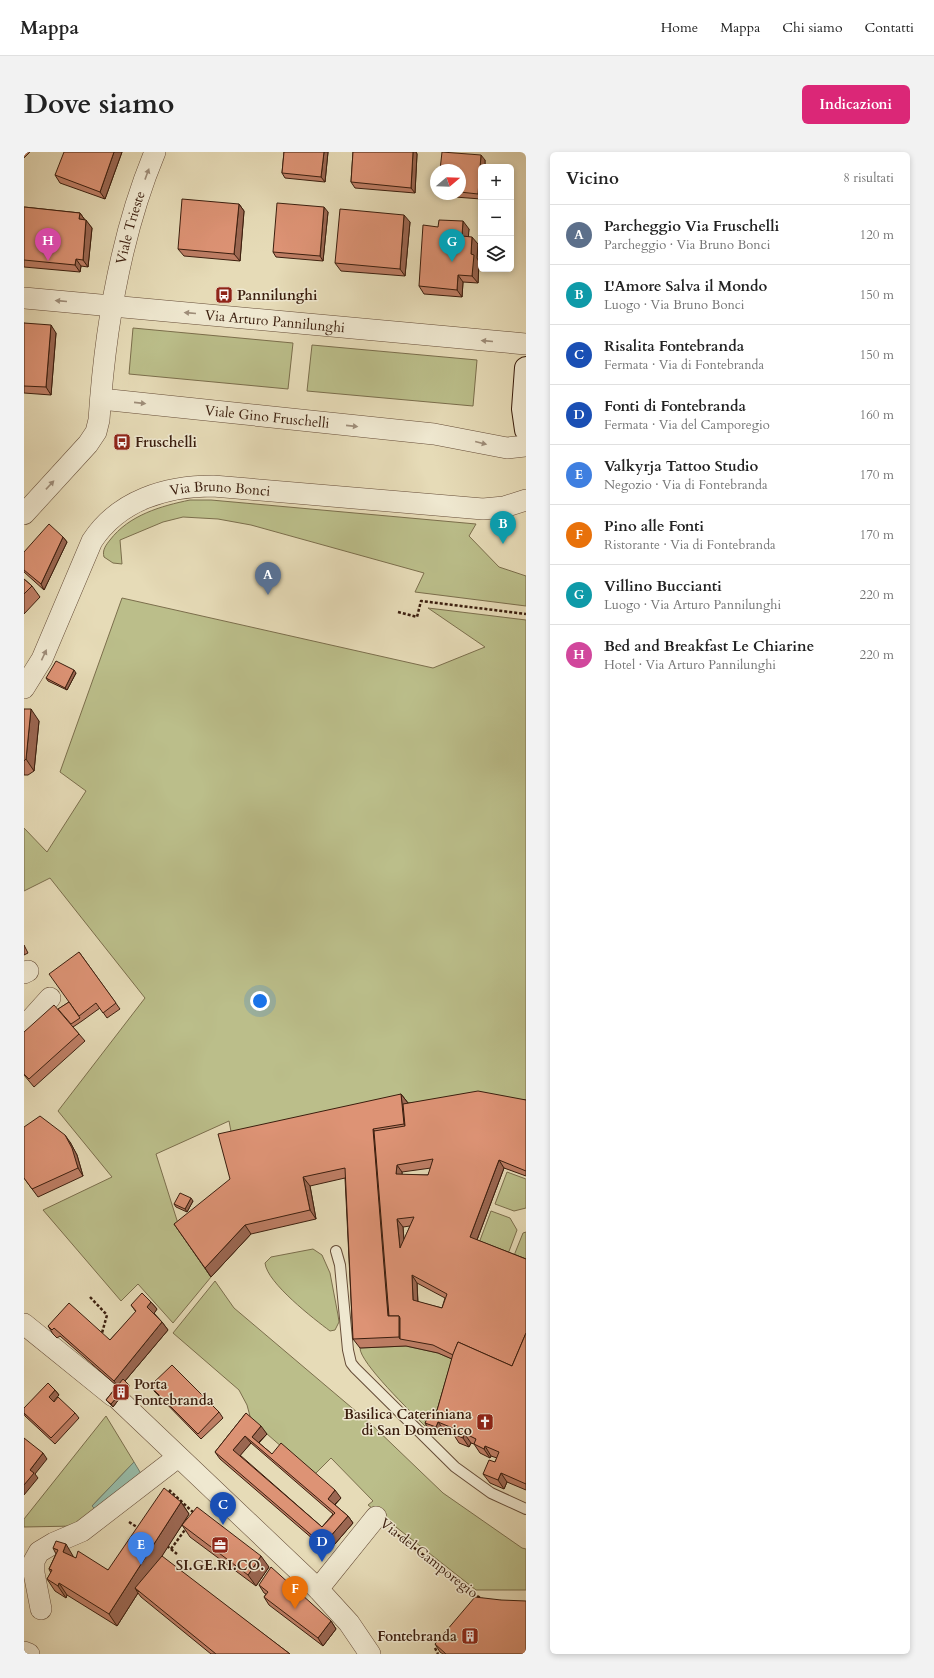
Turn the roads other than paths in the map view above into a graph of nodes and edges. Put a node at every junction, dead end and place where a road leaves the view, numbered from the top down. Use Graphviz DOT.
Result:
graph roads {
  1 [pos="155,152"];
  2 [pos="24,298"];
  3 [pos="111,306"];
  4 [pos="526,344"];
  5 [pos="526,368"];
  6 [pos="101,399"];
  7 [pos="526,430"];
  8 [pos="526,446"];
  9 [pos="526,500"];
  10 [pos="24,514"];
  11 [pos="24,688"];
  12 [pos="50,998"];
  13 [pos="24,1027"];
  14 [pos="336,1251"];
  15 [pos="24,1324"];
  16 [pos="178,1457"];
  17 [pos="526,1509"];
  18 [pos="376,1517"];
  19 [pos="318,1589"];
  20 [pos="42,1609"];
  21 [pos="24,1652"];
  22 [pos="29,1654"];
  23 [pos="370,1654"];
  3 -- 1 [label="street, Viale Trieste, one-way"];
  3 -- 2 [label="street, Via Arturo Pannilunghi, one-way"];
  4 -- 3 [label="street, Via Arturo Pannilunghi, one-way"];
  3 -- 6 [label="street"];
  5 -- 7 [label="street"];
  6 -- 8 [label="street, Viale Gino Fruschelli, one-way"];
  10 -- 6 [label="street, one-way"];
  11 -- 9 [label="street, Via Bruno Bonci, one-way"];
  12 -- 13 [label="street"];
  14 -- 17 [label="lane"];
  15 -- 16 [label="street"];
  16 -- 19 [label="street"];
  16 -- 20 [label="street"];
  18 -- 19 [label="street, Via del Camporegio"];
  19 -- 23 [label="street"];
  21 -- 22 [label="street"];
}
